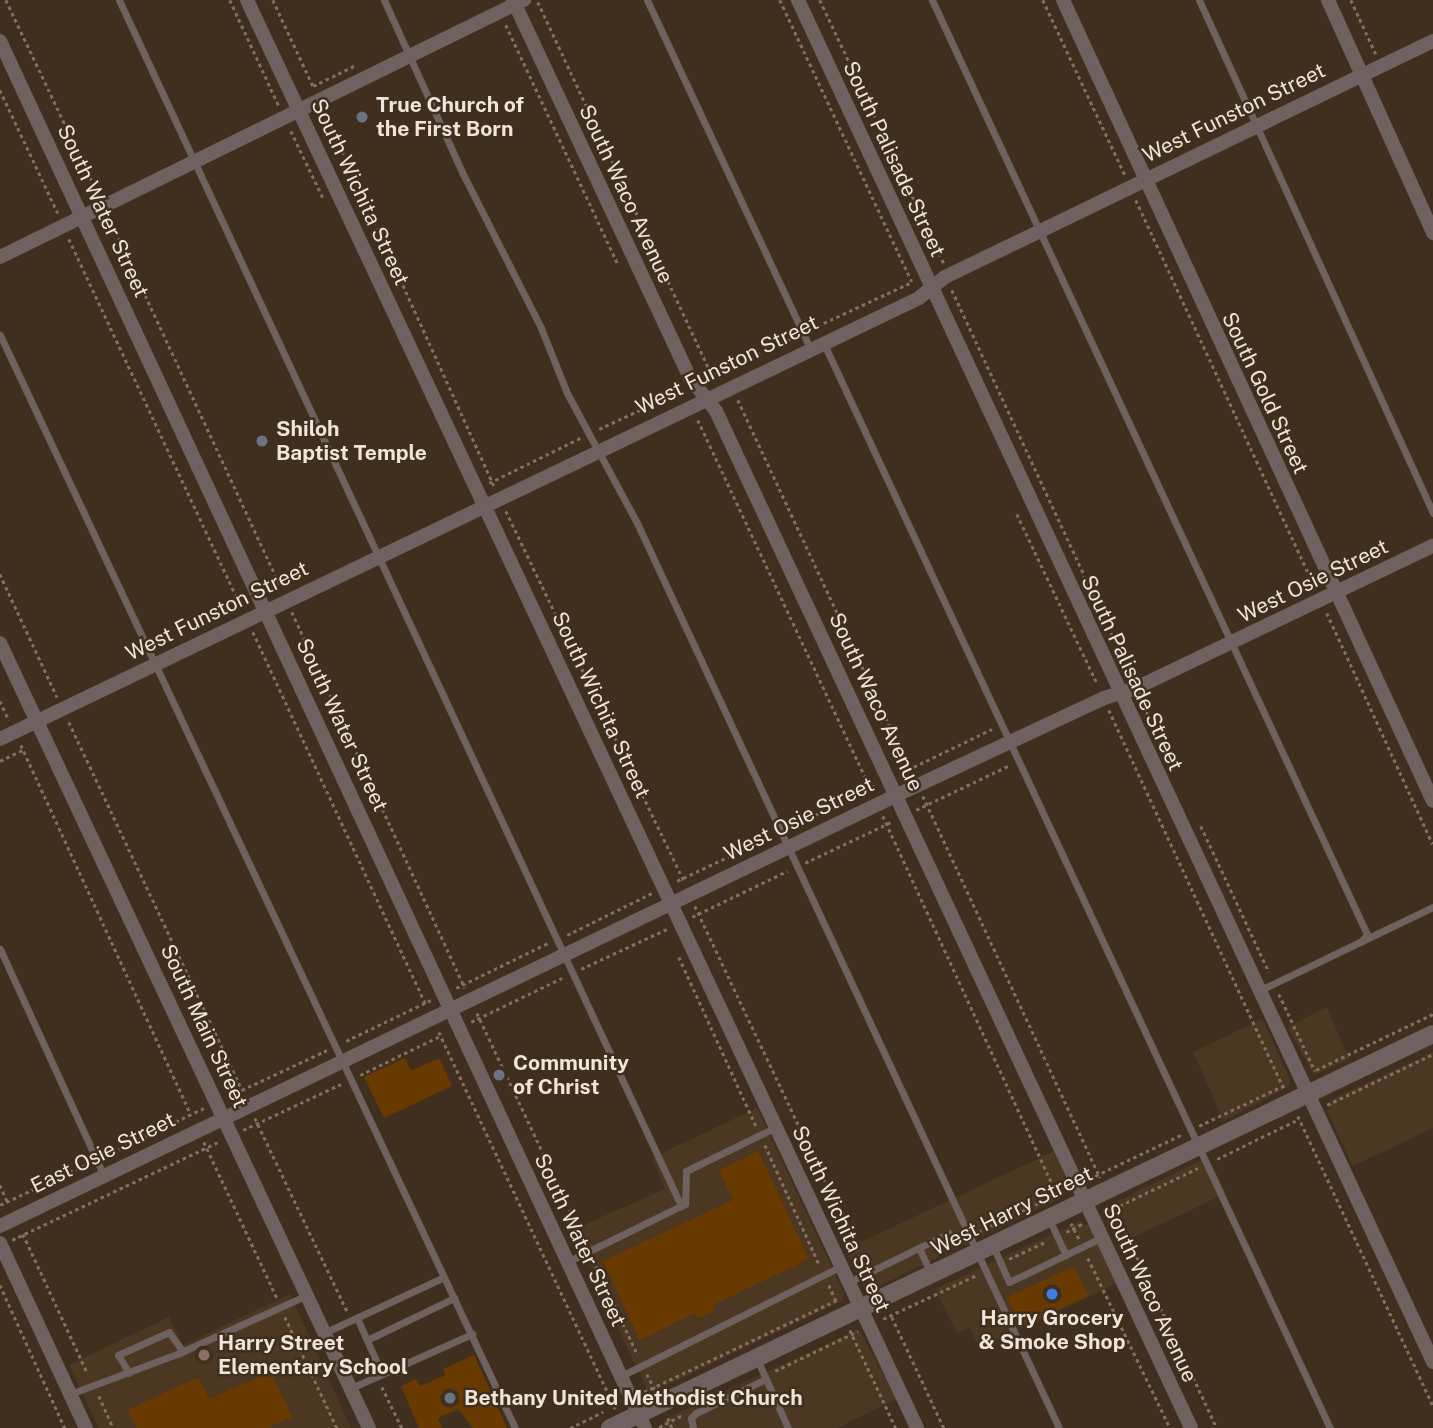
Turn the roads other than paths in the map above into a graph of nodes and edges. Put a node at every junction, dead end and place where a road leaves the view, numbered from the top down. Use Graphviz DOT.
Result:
graph roads {
  1 [pos="119,0"];
  2 [pos="247,0"];
  3 [pos="384,0"];
  4 [pos="647,0"];
  5 [pos="798,0"];
  6 [pos="932,0"];
  7 [pos="1063,0"];
  8 [pos="1199,0"];
  9 [pos="1328,0"];
  10 [pos="518,1"];
  11 [pos="0,40"];
  12 [pos="1433,41"];
  13 [pos="409,56"];
  14 [pos="1361,75"];
  15 [pos="299,112"];
  16 [pos="1257,125"];
  17 [pos="194,164"];
  18 [pos="1145,180"];
  19 [pos="83,218"];
  20 [pos="1039,232"];
  21 [pos="1433,233"];
  22 [pos="0,257"];
  23 [pos="930,289"];
  24 [pos="0,335"];
  25 [pos="816,345"];
  26 [pos="706,398"];
  27 [pos="597,450"];
  28 [pos="484,505"];
  29 [pos="1433,513"];
  30 [pos="1433,546"];
  31 [pos="376,557"];
  32 [pos="1335,593"];
  33 [pos="266,611"];
  34 [pos="0,643"];
  35 [pos="1231,643"];
  36 [pos="155,664"];
  37 [pos="1111,696"];
  38 [pos="36,721"];
  39 [pos="0,739"];
  40 [pos="1009,743"];
  41 [pos="897,796"];
  42 [pos="1433,801"];
  43 [pos="788,847"];
  44 [pos="671,904"];
  45 [pos="1433,907"];
  46 [pos="1362,941"];
  47 [pos="0,949"];
  48 [pos="564,955"];
  49 [pos="1257,991"];
  50 [pos="450,1009"];
  51 [pos="1433,1034"];
  52 [pos="343,1060"];
  53 [pos="1295,1090"];
  54 [pos="223,1118"];
  55 [pos="774,1128"];
  56 [pos="1195,1138"];
  57 [pos="104,1175"];
  58 [pos="1084,1202"];
  59 [pos="681,1206"];
  60 [pos="1057,1214"];
  61 [pos="0,1226"];
  62 [pos="949,1233"];
  63 [pos="1101,1238"];
  64 [pos="1,1244"];
  65 [pos="919,1248"];
  66 [pos="985,1249"];
  67 [pos="1066,1255"];
  68 [pos="567,1262"];
  69 [pos="840,1267"];
  70 [pos="932,1275"];
  71 [pos="444,1277"];
  72 [pos="850,1287"];
  73 [pos="307,1295"];
  74 [pos="454,1298"];
  75 [pos="847,1309"];
  76 [pos="354,1320"];
  77 [pos="324,1333"];
  78 [pos="471,1334"];
  79 [pos="367,1340"];
  80 [pos="183,1352"];
  81 [pos="756,1358"];
  82 [pos="1433,1362"];
  83 [pos="129,1373"];
  84 [pos="380,1375"];
  85 [pos="621,1376"];
  86 [pos="765,1378"];
  87 [pos="350,1389"];
  88 [pos="71,1394"];
  89 [pos="639,1413"];
  90 [pos="785,1427"];
  91 [pos="86,1428"];
  92 [pos="369,1428"];
  93 [pos="515,1428"];
  94 [pos="610,1428"];
  95 [pos="694,1428"];
  96 [pos="917,1428"];
  97 [pos="1059,1428"];
  98 [pos="1191,1428"];
  99 [pos="1330,1428"];
  1 -- 17 [label="lane"];
  2 -- 15 [label="street, South Wichita Street"];
  3 -- 13 [label="lane"];
  4 -- 25 [label="lane"];
  5 -- 23 [label="street, South Palisade Street"];
  6 -- 20 [label="lane"];
  7 -- 18 [label="street, South Gold Street"];
  8 -- 16 [label="lane"];
  9 -- 14 [label="street"];
  10 -- 13 [label="street"];
  10 -- 26 [label="street, South Waco Avenue"];
  11 -- 19 [label="street, South Water Street"];
  12 -- 14 [label="street, West Funston Street"];
  13 -- 15 [label="street"];
  13 -- 27 [label="lane"];
  14 -- 16 [label="street, West Funston Street"];
  14 -- 21 [label="street"];
  15 -- 17 [label="street"];
  15 -- 28 [label="street, South Wichita Street"];
  16 -- 18 [label="street, West Funston Street"];
  16 -- 29 [label="lane"];
  17 -- 19 [label="street"];
  17 -- 31 [label="lane"];
  18 -- 20 [label="street, West Funston Street"];
  18 -- 32 [label="street, South Gold Street"];
  19 -- 22 [label="street"];
  19 -- 33 [label="street, South Water Street"];
  20 -- 23 [label="street, West Funston Street"];
  20 -- 35 [label="lane"];
  23 -- 25 [label="street, West Funston Street"];
  23 -- 37 [label="street, South Palisade Street"];
  24 -- 36 [label="lane"];
  25 -- 26 [label="street, West Funston Street"];
  25 -- 40 [label="lane"];
  26 -- 27 [label="street, West Funston Street"];
  26 -- 41 [label="street, South Waco Avenue"];
  27 -- 28 [label="street, West Funston Street"];
  27 -- 43 [label="lane"];
  28 -- 31 [label="street, West Funston Street"];
  28 -- 44 [label="street, South Wichita Street"];
  30 -- 32 [label="street, West Osie Street"];
  31 -- 33 [label="street, West Funston Street"];
  31 -- 48 [label="lane"];
  32 -- 35 [label="street, West Osie Street"];
  32 -- 42 [label="street, South Gold Street"];
  33 -- 36 [label="street, West Funston Street"];
  33 -- 50 [label="street, South Water Street"];
  34 -- 38 [label="street, South Main Street"];
  35 -- 37 [label="street, West Osie Street"];
  35 -- 46 [label="lane"];
  36 -- 38 [label="street, West Funston Street"];
  36 -- 52 [label="lane"];
  37 -- 40 [label="street, West Osie Street"];
  37 -- 49 [label="street, South Palisade Street"];
  38 -- 39 [label="street, West Funston Street"];
  38 -- 54 [label="street, South Main Street"];
  40 -- 41 [label="street, West Osie Street"];
  40 -- 56 [label="lane"];
  41 -- 43 [label="street, West Osie Street"];
  41 -- 58 [label="street, South Waco Avenue"];
  43 -- 44 [label="street, West Osie Street"];
  43 -- 66 [label="lane"];
  44 -- 48 [label="street, West Osie Street"];
  44 -- 55 [label="street, South Wichita Street"];
  45 -- 46 [label="lane"];
  46 -- 49 [label="lane"];
  47 -- 57 [label="lane"];
  48 -- 50 [label="street, West Osie Street"];
  48 -- 59 [label="lane"];
  49 -- 53 [label="street, South Palisade Street"];
  50 -- 52 [label="street, West Osie Street"];
  50 -- 68 [label="street, South Water Street"];
  51 -- 53 [label="street, West Harry Street"];
  52 -- 54 [label="street, West Osie Street"];
  52 -- 71 [label="lane"];
  53 -- 56 [label="street, West Harry Street"];
  53 -- 82 [label="street, South Palisade Street"];
  54 -- 57 [label="street, East Osie Street"];
  54 -- 73 [label="street, South Main Street"];
  55 -- 59 [label="lane"];
  55 -- 69 [label="street, South Wichita Street"];
  56 -- 58 [label="street, West Harry Street"];
  56 -- 99 [label="lane"];
  57 -- 61 [label="street, East Osie Street"];
  58 -- 60 [label="street, West Harry Street"];
  58 -- 63 [label="street, South Waco Avenue"];
  59 -- 68 [label="lane"];
  60 -- 66 [label="street, West Harry Street"];
  60 -- 67 [label="lane"];
  62 -- 65 [label="lane"];
  63 -- 67 [label="lane"];
  63 -- 98 [label="street, South Waco Avenue"];
  64 -- 88 [label="street"];
  65 -- 70 [label="lane"];
  65 -- 72 [label="lane"];
  66 -- 67 [label="lane"];
  66 -- 70 [label="street, West Harry Street"];
  66 -- 97 [label="lane"];
  68 -- 85 [label="street, South Water Street"];
  69 -- 72 [label="street, South Wichita Street"];
  69 -- 85 [label="lane"];
  70 -- 75 [label="street, West Harry Street"];
  71 -- 74 [label="lane"];
  71 -- 76 [label="lane"];
  72 -- 75 [label="street, South Wichita Street"];
  73 -- 77 [label="street, South Main Street"];
  73 -- 80 [label="lane"];
  74 -- 78 [label="lane"];
  74 -- 79 [label="lane"];
  75 -- 81 [label="street, West Harry Street"];
  75 -- 96 [label="street, South Wichita Street"];
  76 -- 77 [label="lane"];
  76 -- 79 [label="lane"];
  77 -- 87 [label="street, South Main Street"];
  78 -- 84 [label="lane"];
  78 -- 93 [label="lane"];
  79 -- 84 [label="lane"];
  80 -- 83 [label="lane"];
  80 -- 83 [label="lane"];
  81 -- 86 [label="lane"];
  81 -- 89 [label="street, West Harry Street"];
  83 -- 88 [label="lane"];
  84 -- 87 [label="lane"];
  85 -- 89 [label="street, South Water Street"];
  86 -- 90 [label="lane"];
  86 -- 95 [label="lane"];
  87 -- 92 [label="street, South Main Street"];
  88 -- 91 [label="street"];
  89 -- 94 [label="street, West Harry Street"];
}
